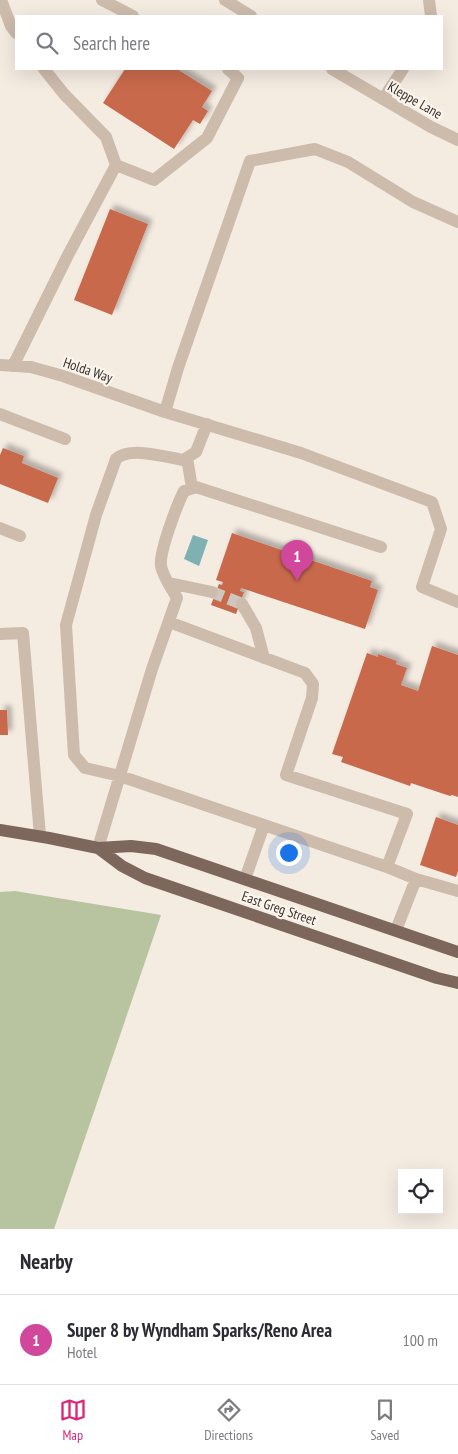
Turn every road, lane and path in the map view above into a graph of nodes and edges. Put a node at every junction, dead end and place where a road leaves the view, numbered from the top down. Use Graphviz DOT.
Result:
graph roads {
  1 [pos="1,0"];
  2 [pos="102,0"];
  3 [pos="225,0"];
  4 [pos="430,0"];
  5 [pos="131,15"];
  6 [pos="248,15"];
  7 [pos="431,15"];
  8 [pos="15,32"];
  9 [pos="45,70"];
  10 [pos="229,70"];
  11 [pos="334,70"];
  12 [pos="402,70"];
  13 [pos="383,99"];
  14 [pos="458,140"];
  15 [pos="116,165"];
  16 [pos="458,222"];
  17 [pos="0,365"];
  18 [pos="13,366"];
  19 [pos="165,412"];
  20 [pos="0,414"];
  21 [pos="206,424"];
  22 [pos="65,439"];
  23 [pos="187,458"];
  24 [pos="192,488"];
  25 [pos="0,528"];
  26 [pos="20,536"];
  27 [pos="381,547"];
  28 [pos="169,583"];
  29 [pos="212,592"];
  30 [pos="458,602"];
  31 [pos="242,604"];
  32 [pos="169,622"];
  33 [pos="0,634"];
  34 [pos="264,658"];
  35 [pos="120,776"];
  36 [pos="264,825"];
  37 [pos="0,830"];
  38 [pos="40,836"];
  39 [pos="98,848"];
  40 [pos="387,867"];
  41 [pos="245,879"];
  42 [pos="416,879"];
  43 [pos="458,891"];
  44 [pos="396,930"];
  45 [pos="458,952"];
  46 [pos="458,983"];
  1 -- 8 [label="street"];
  2 -- 5 [label="street"];
  3 -- 6 [label="street"];
  4 -- 7 [label="street"];
  9 -- 15 [label="street"];
  10 -- 15 [label="street"];
  11 -- 13 [label="street, Kleppe Lane"];
  12 -- 13 [label="street"];
  13 -- 14 [label="street, Kleppe Lane"];
  15 -- 18 [label="street"];
  16 -- 19 [label="street"];
  17 -- 18 [label="street, Holda Way"];
  18 -- 19 [label="street, Holda Way"];
  19 -- 21 [label="street, Holda Way"];
  20 -- 22 [label="street"];
  21 -- 23 [label="street"];
  21 -- 30 [label="street, Holda Way"];
  23 -- 24 [label="street"];
  23 -- 35 [label="street"];
  24 -- 27 [label="street"];
  24 -- 28 [label="street"];
  25 -- 26 [label="street"];
  28 -- 29 [label="street"];
  28 -- 32 [label="street"];
  31 -- 34 [label="street"];
  32 -- 34 [label="street"];
  32 -- 35 [label="street"];
  33 -- 38 [label="street"];
  34 -- 40 [label="street"];
  35 -- 36 [label="street"];
  35 -- 39 [label="street"];
  36 -- 40 [label="street"];
  36 -- 41 [label="street"];
  37 -- 38 [label="main road, East Greg Street"];
  38 -- 39 [label="main road, East Greg Street"];
  39 -- 41 [label="main road, East Greg Street"];
  39 -- 46 [label="main road, East Greg Street"];
  40 -- 42 [label="street"];
  41 -- 44 [label="main road, East Greg Street"];
  42 -- 43 [label="street"];
  42 -- 44 [label="street"];
  44 -- 45 [label="main road, East Greg Street"];
}
